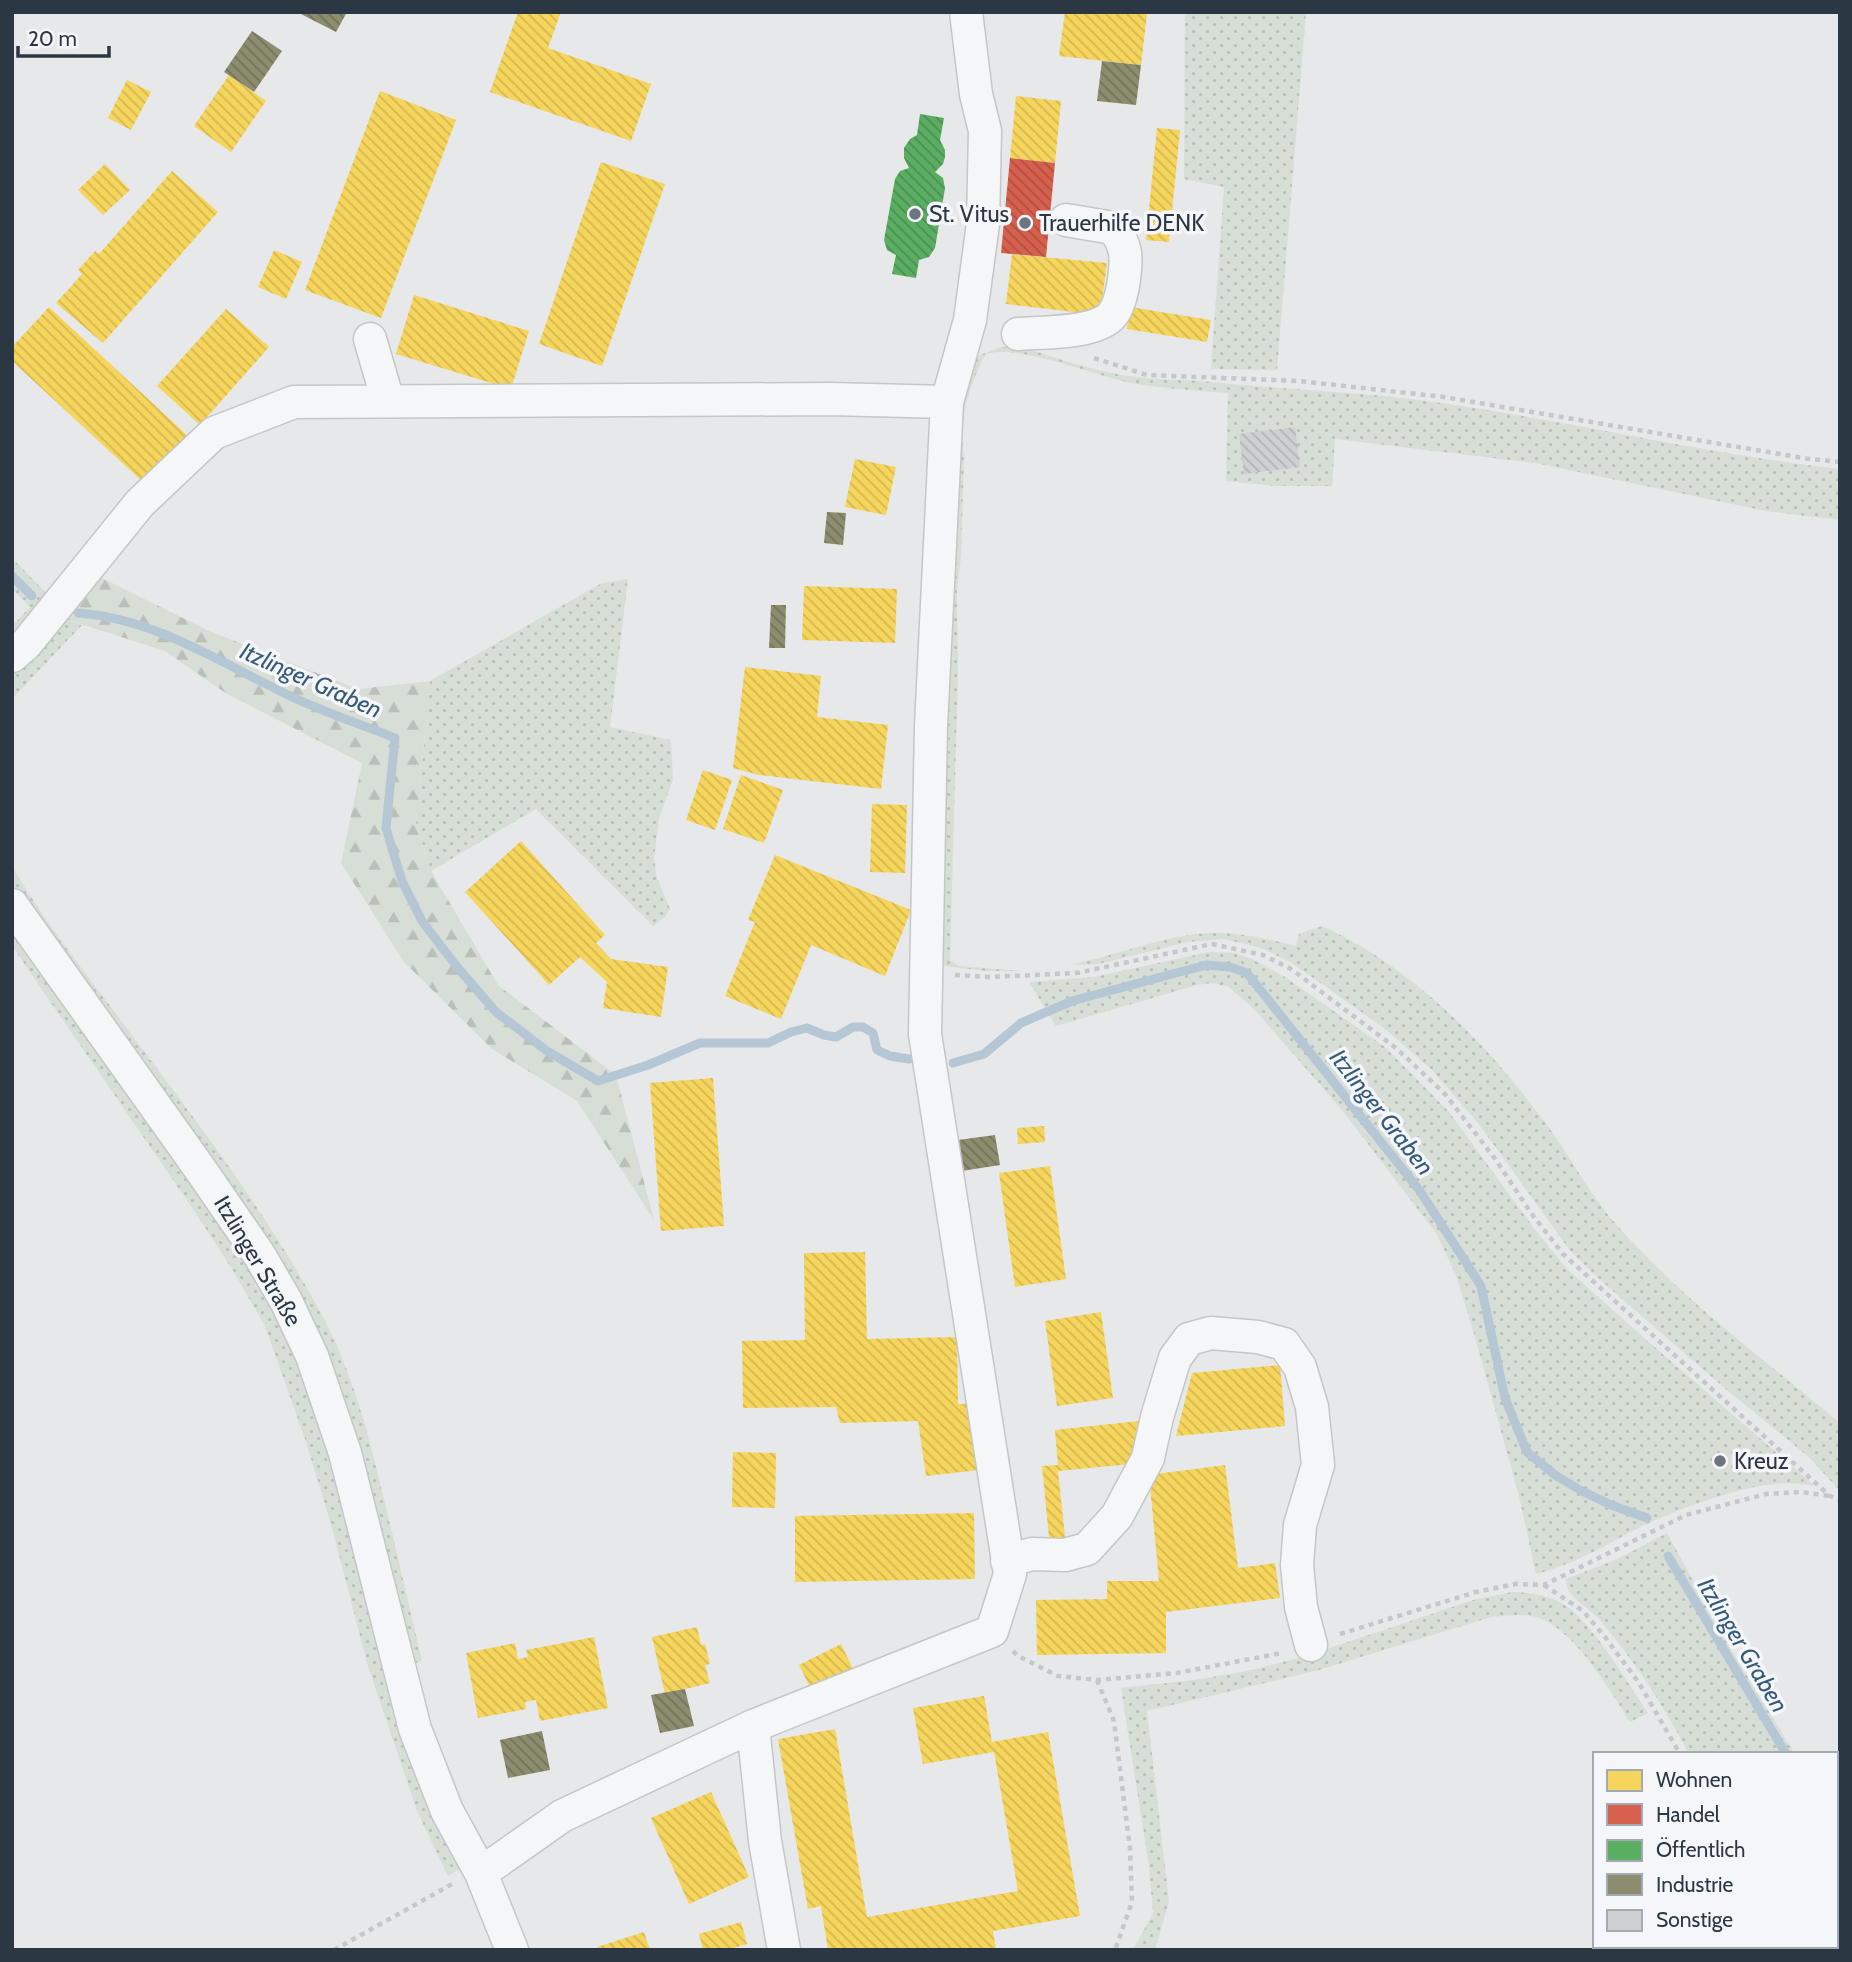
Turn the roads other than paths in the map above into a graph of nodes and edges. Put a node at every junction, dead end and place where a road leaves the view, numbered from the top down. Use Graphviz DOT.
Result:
graph roads {
  1 [pos="967,12"];
  2 [pos="1066,220"];
  3 [pos="970,320"];
  4 [pos="1018,334"];
  5 [pos="370,338"];
  6 [pos="1049,343"];
  7 [pos="388,401"];
  8 [pos="947,401"];
  9 [pos="12,656"];
  10 [pos="12,905"];
  11 [pos="1007,1561"];
  12 [pos="1311,1645"];
  13 [pos="753,1726"];
  14 [pos="481,1873"];
  15 [pos="512,1950"];
  16 [pos="784,1950"];
  1 -- 3 [label="street"];
  2 -- 4 [label="street"];
  3 -- 4 [label="street"];
  3 -- 8 [label="street"];
  4 -- 6 [label="street"];
  5 -- 7 [label="street"];
  7 -- 8 [label="street"];
  7 -- 9 [label="street"];
  8 -- 11 [label="street"];
  10 -- 14 [label="street, Itzlinger Straße"];
  11 -- 12 [label="street"];
  11 -- 13 [label="street"];
  13 -- 14 [label="street"];
  13 -- 16 [label="street"];
  14 -- 15 [label="street, Itzlinger Straße"];
}
